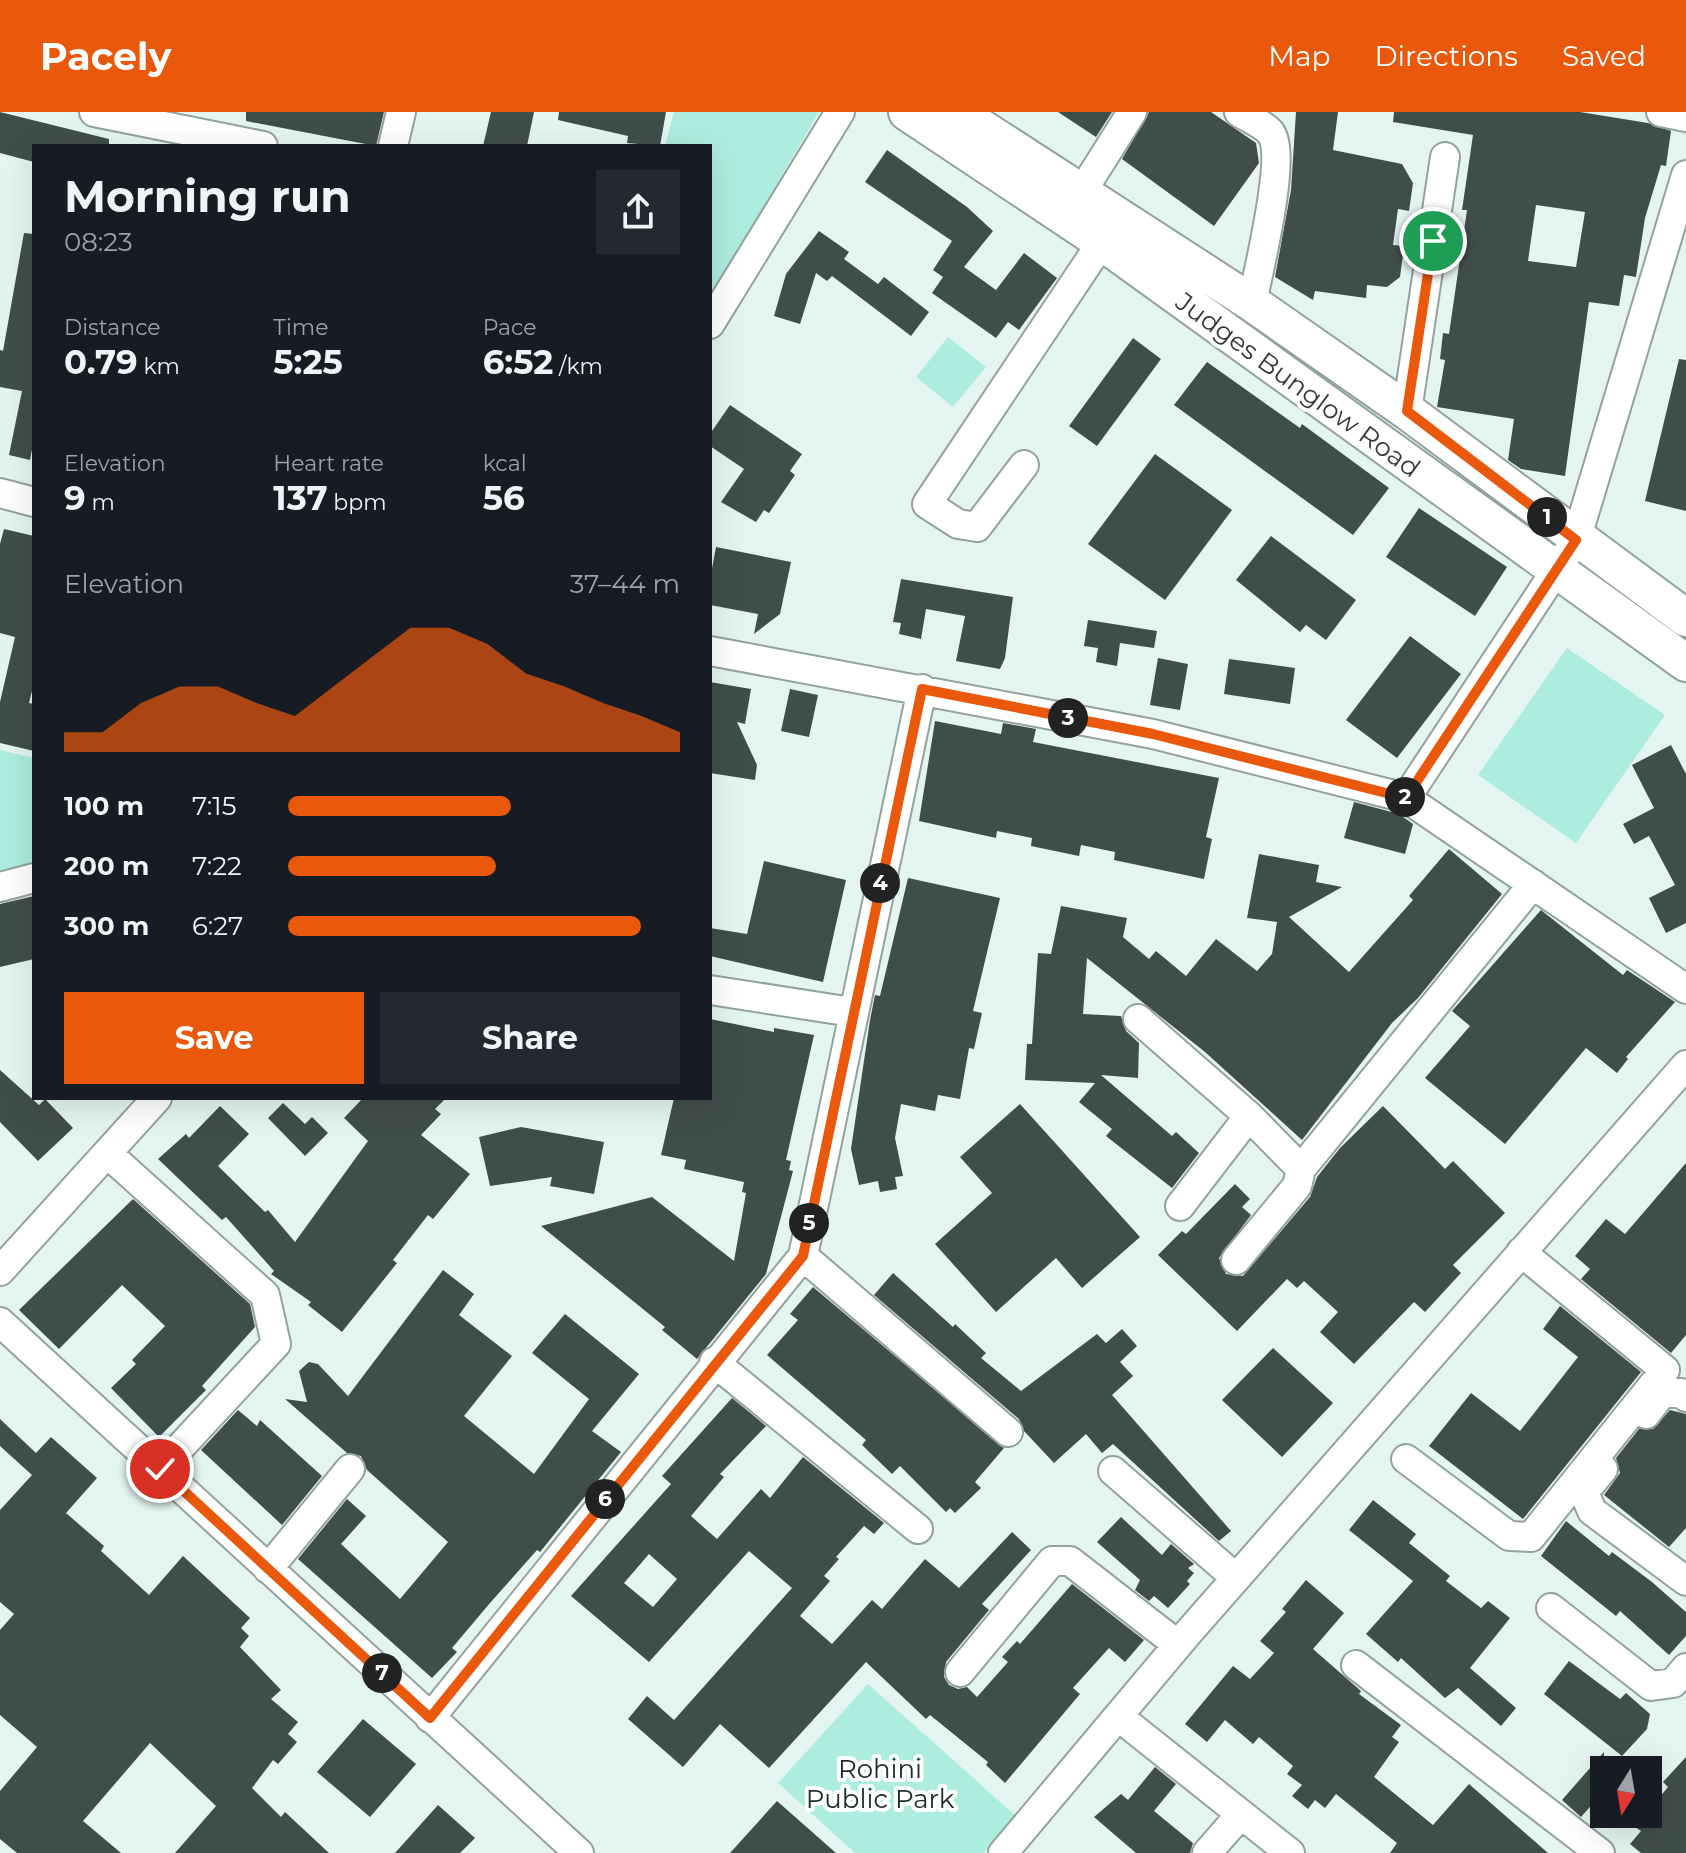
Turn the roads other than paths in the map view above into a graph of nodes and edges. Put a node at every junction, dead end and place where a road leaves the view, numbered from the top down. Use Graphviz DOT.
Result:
graph roads {
  1 [pos="94,112"];
  2 [pos="401,112"];
  3 [pos="840,112"];
  4 [pos="907,112"];
  5 [pos="957,112"];
  6 [pos="1132,112"];
  7 [pos="1239,112"];
  8 [pos="1661,112"];
  9 [pos="1686,117"];
  10 [pos="1276,122"];
  11 [pos="253,144"];
  12 [pos="393,144"];
  13 [pos="1445,157"];
  14 [pos="1686,175"];
  15 [pos="1081,193"];
  16 [pos="1102,242"];
  17 [pos="1252,303"];
  18 [pos="712,321"];
  19 [pos="1407,411"];
  20 [pos="1024,465"];
  21 [pos="0,493"];
  22 [pos="32,501"];
  23 [pos="1576,540"];
  24 [pos="1554,571"];
  25 [pos="1686,618"];
  26 [pos="712,651"];
  27 [pos="1686,663"];
  28 [pos="922,689"];
  29 [pos="1406,798"];
  30 [pos="32,879"];
  31 [pos="1533,884"];
  32 [pos="0,887"];
  33 [pos="1686,989"];
  34 [pos="712,990"];
  35 [pos="852,1012"];
  36 [pos="1138,1019"];
  37 [pos="1686,1065"];
  38 [pos="155,1100"];
  39 [pos="1249,1116"];
  40 [pos="107,1153"];
  41 [pos="1301,1169"];
  42 [pos="1180,1206"];
  43 [pos="1521,1252"];
  44 [pos="803,1256"];
  45 [pos="1236,1260"];
  46 [pos="0,1271"];
  47 [pos="0,1322"];
  48 [pos="714,1362"];
  49 [pos="1686,1397"];
  50 [pos="1008,1432"];
  51 [pos="1406,1459"];
  52 [pos="160,1469"];
  53 [pos="350,1469"];
  54 [pos="1113,1471"];
  55 [pos="918,1529"];
  56 [pos="268,1569"];
  57 [pos="1236,1578"];
  58 [pos="1686,1581"];
  59 [pos="1551,1608"];
  60 [pos="1178,1645"];
  61 [pos="1356,1665"];
  62 [pos="1686,1668"];
  63 [pos="960,1672"];
  64 [pos="1119,1717"];
  65 [pos="430,1718"];
  66 [pos="1241,1814"];
  67 [pos="579,1853"];
  68 [pos="1003,1853"];
  69 [pos="1207,1853"];
  70 [pos="1290,1853"];
  71 [pos="1600,1853"];
  1 -- 11 [label="street"];
  2 -- 12 [label="street"];
  3 -- 18 [label="street"];
  4 -- 16 [label="main road, Judges Bunglow Road"];
  5 -- 15 [label="main road, Judges Bunglow Road"];
  6 -- 15 [label="street"];
  7 -- 10 [label="street"];
  8 -- 9 [label="street"];
  10 -- 17 [label="street"];
  13 -- 19 [label="street"];
  14 -- 23 [label="street"];
  15 -- 17 [label="main road, Judges Bunglow Road"];
  16 -- 20 [label="street"];
  16 -- 24 [label="main road, Judges Bunglow Road"];
  17 -- 19 [label="main road, Judges Bunglow Road"];
  19 -- 23 [label="main road, Judges Bunglow Road"];
  21 -- 22 [label="street"];
  23 -- 24 [label="street"];
  23 -- 25 [label="main road, Judges Bunglow Road"];
  24 -- 27 [label="main road, Judges Bunglow Road"];
  24 -- 29 [label="street"];
  26 -- 28 [label="street"];
  28 -- 29 [label="street"];
  28 -- 35 [label="street"];
  29 -- 31 [label="street"];
  30 -- 32 [label="street"];
  31 -- 33 [label="street"];
  31 -- 41 [label="street"];
  34 -- 35 [label="street"];
  35 -- 44 [label="street"];
  36 -- 39 [label="street"];
  37 -- 43 [label="street"];
  38 -- 40 [label="street"];
  39 -- 41 [label="street"];
  39 -- 42 [label="street"];
  40 -- 46 [label="street"];
  40 -- 52 [label="street"];
  41 -- 45 [label="street"];
  43 -- 51 [label="street"];
  43 -- 57 [label="street"];
  44 -- 48 [label="street"];
  44 -- 50 [label="street"];
  47 -- 52 [label="street"];
  48 -- 55 [label="street"];
  48 -- 65 [label="street"];
  49 -- 58 [label="street"];
  52 -- 56 [label="street"];
  53 -- 56 [label="street"];
  54 -- 57 [label="street"];
  56 -- 65 [label="street"];
  57 -- 60 [label="street"];
  59 -- 62 [label="street"];
  60 -- 63 [label="street"];
  60 -- 64 [label="street"];
  61 -- 71 [label="street"];
  64 -- 66 [label="street"];
  64 -- 68 [label="street"];
  65 -- 67 [label="street"];
  66 -- 69 [label="street"];
  66 -- 70 [label="street"];
}
